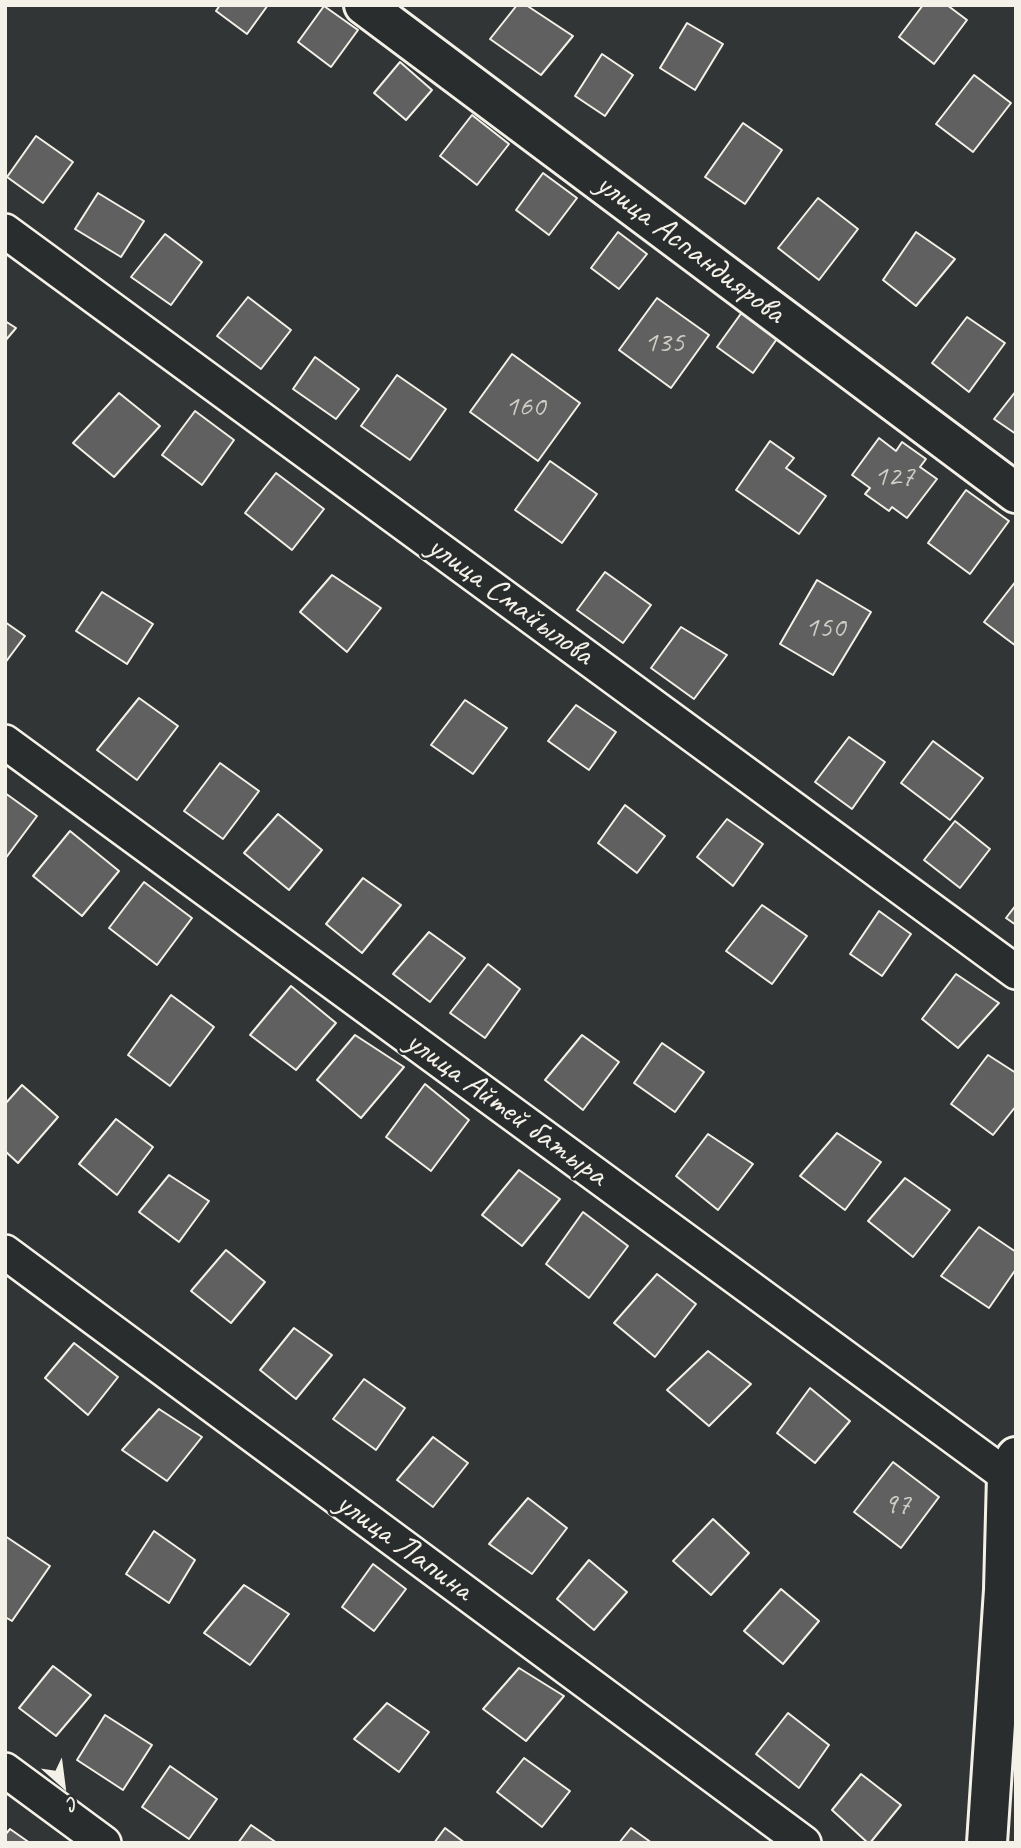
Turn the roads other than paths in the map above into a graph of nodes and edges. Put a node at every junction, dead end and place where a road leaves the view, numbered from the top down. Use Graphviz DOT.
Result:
graph roads {
  1 [pos="364,5"];
  2 [pos="5,231"];
  3 [pos="1016,493"];
  4 [pos="5,742"];
  5 [pos="1016,972"];
  6 [pos="5,1252"];
  7 [pos="1012,1467"];
  8 [pos="1010,1594"];
  9 [pos="5,1770"];
  10 [pos="104,1843"];
  11 [pos="804,1843"];
  12 [pos="987,1843"];
  1 -- 3 [label="street, улица Аспандиярова"];
  2 -- 5 [label="street, улица Смайылова"];
  4 -- 7 [label="street, улица Айтей батыра"];
  6 -- 11 [label="street, улица Лапина"];
  7 -- 8 [label="street"];
  8 -- 12 [label="street"];
  9 -- 10 [label="street"];
}
